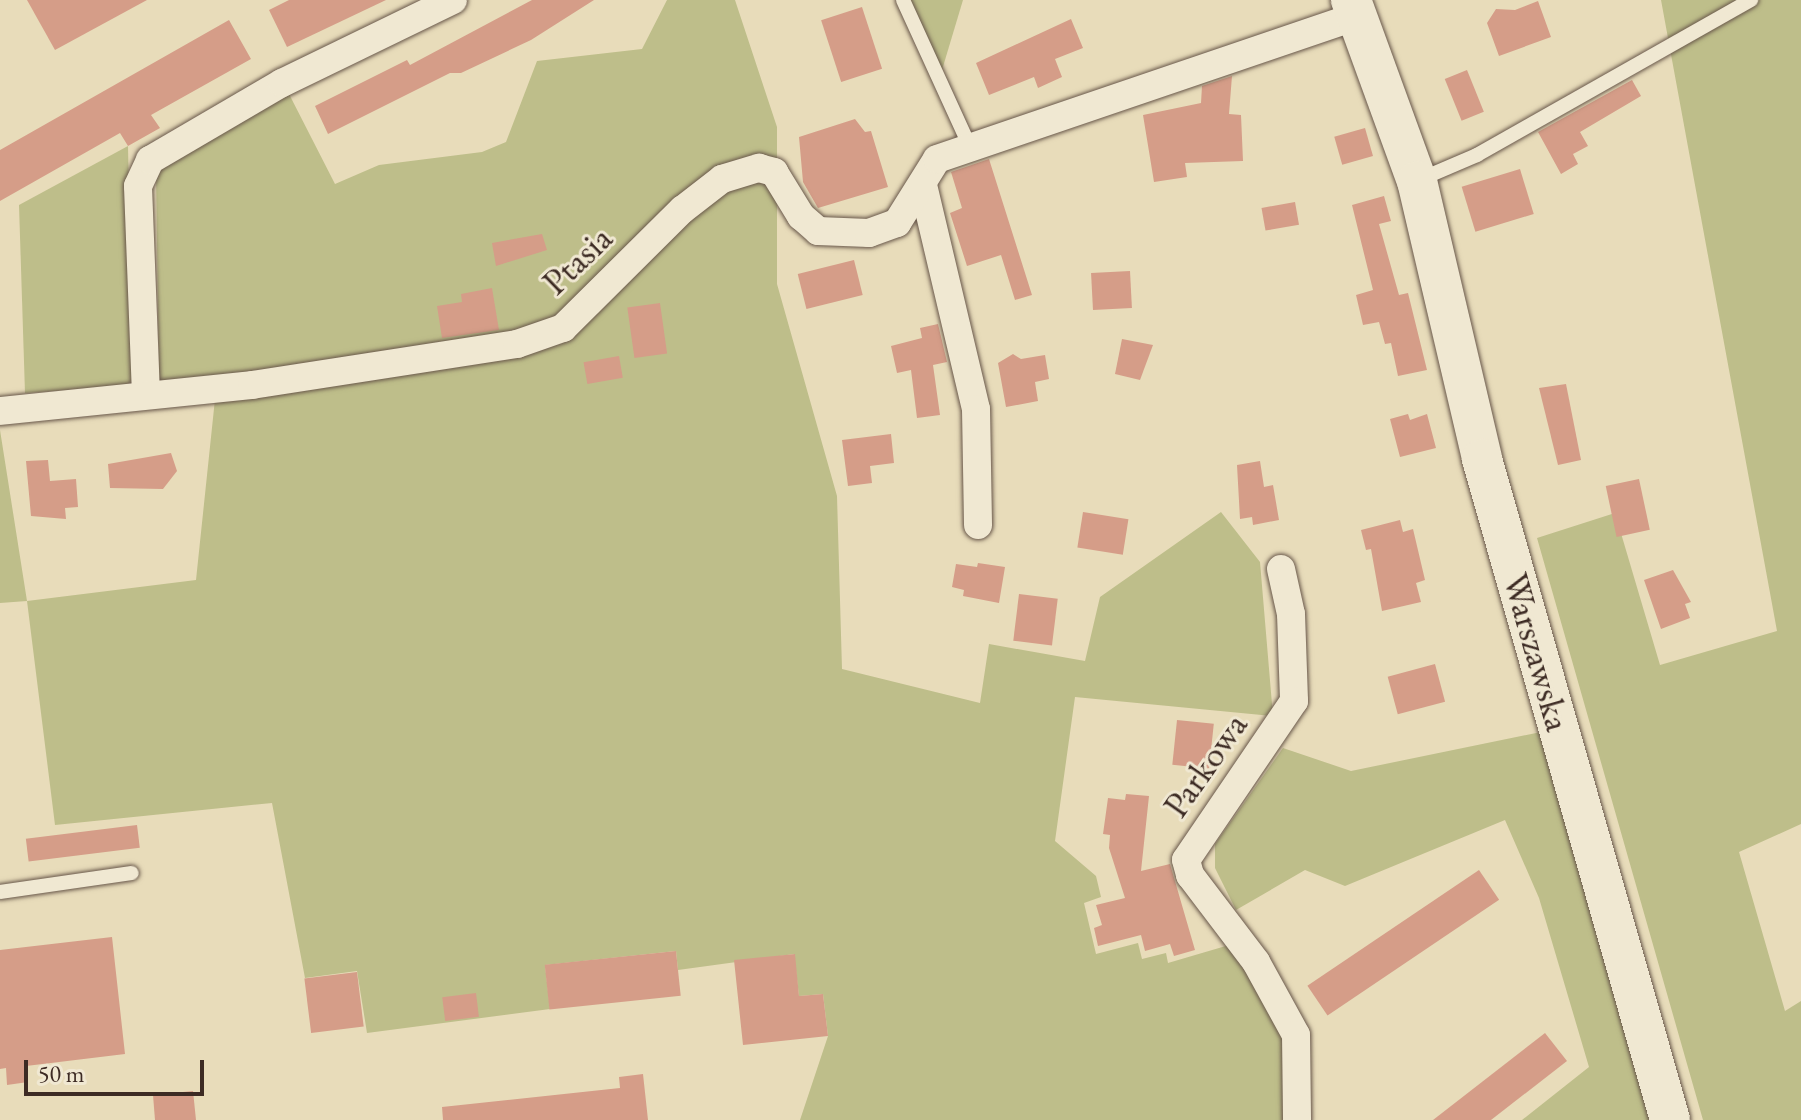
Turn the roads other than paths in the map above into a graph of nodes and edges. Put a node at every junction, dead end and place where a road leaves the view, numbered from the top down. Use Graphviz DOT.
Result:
graph roads {
  1 [pos="453,0"];
  2 [pos="903,0"];
  3 [pos="1751,0"];
  4 [pos="1354,8"];
  5 [pos="969,145"];
  6 [pos="1417,181"];
  7 [pos="923,185"];
  8 [pos="146,395"];
  9 [pos="0,411"];
  10 [pos="978,525"];
  11 [pos="1281,569"];
  12 [pos="132,873"];
  13 [pos="0,892"];
  14 [pos="1297,1120"];
  15 [pos="1670,1120"];
  1 -- 8 [label="street"];
  2 -- 5 [label="lane"];
  3 -- 6 [label="lane"];
  4 -- 5 [label="street, Ptasia"];
  4 -- 6 [label="street, Warszawska"];
  5 -- 7 [label="street, Ptasia"];
  6 -- 15 [label="street, Warszawska"];
  7 -- 8 [label="street, Ptasia"];
  7 -- 10 [label="street"];
  8 -- 9 [label="street, Ptasia"];
  11 -- 14 [label="street, Parkowa"];
  12 -- 13 [label="lane"];
}
